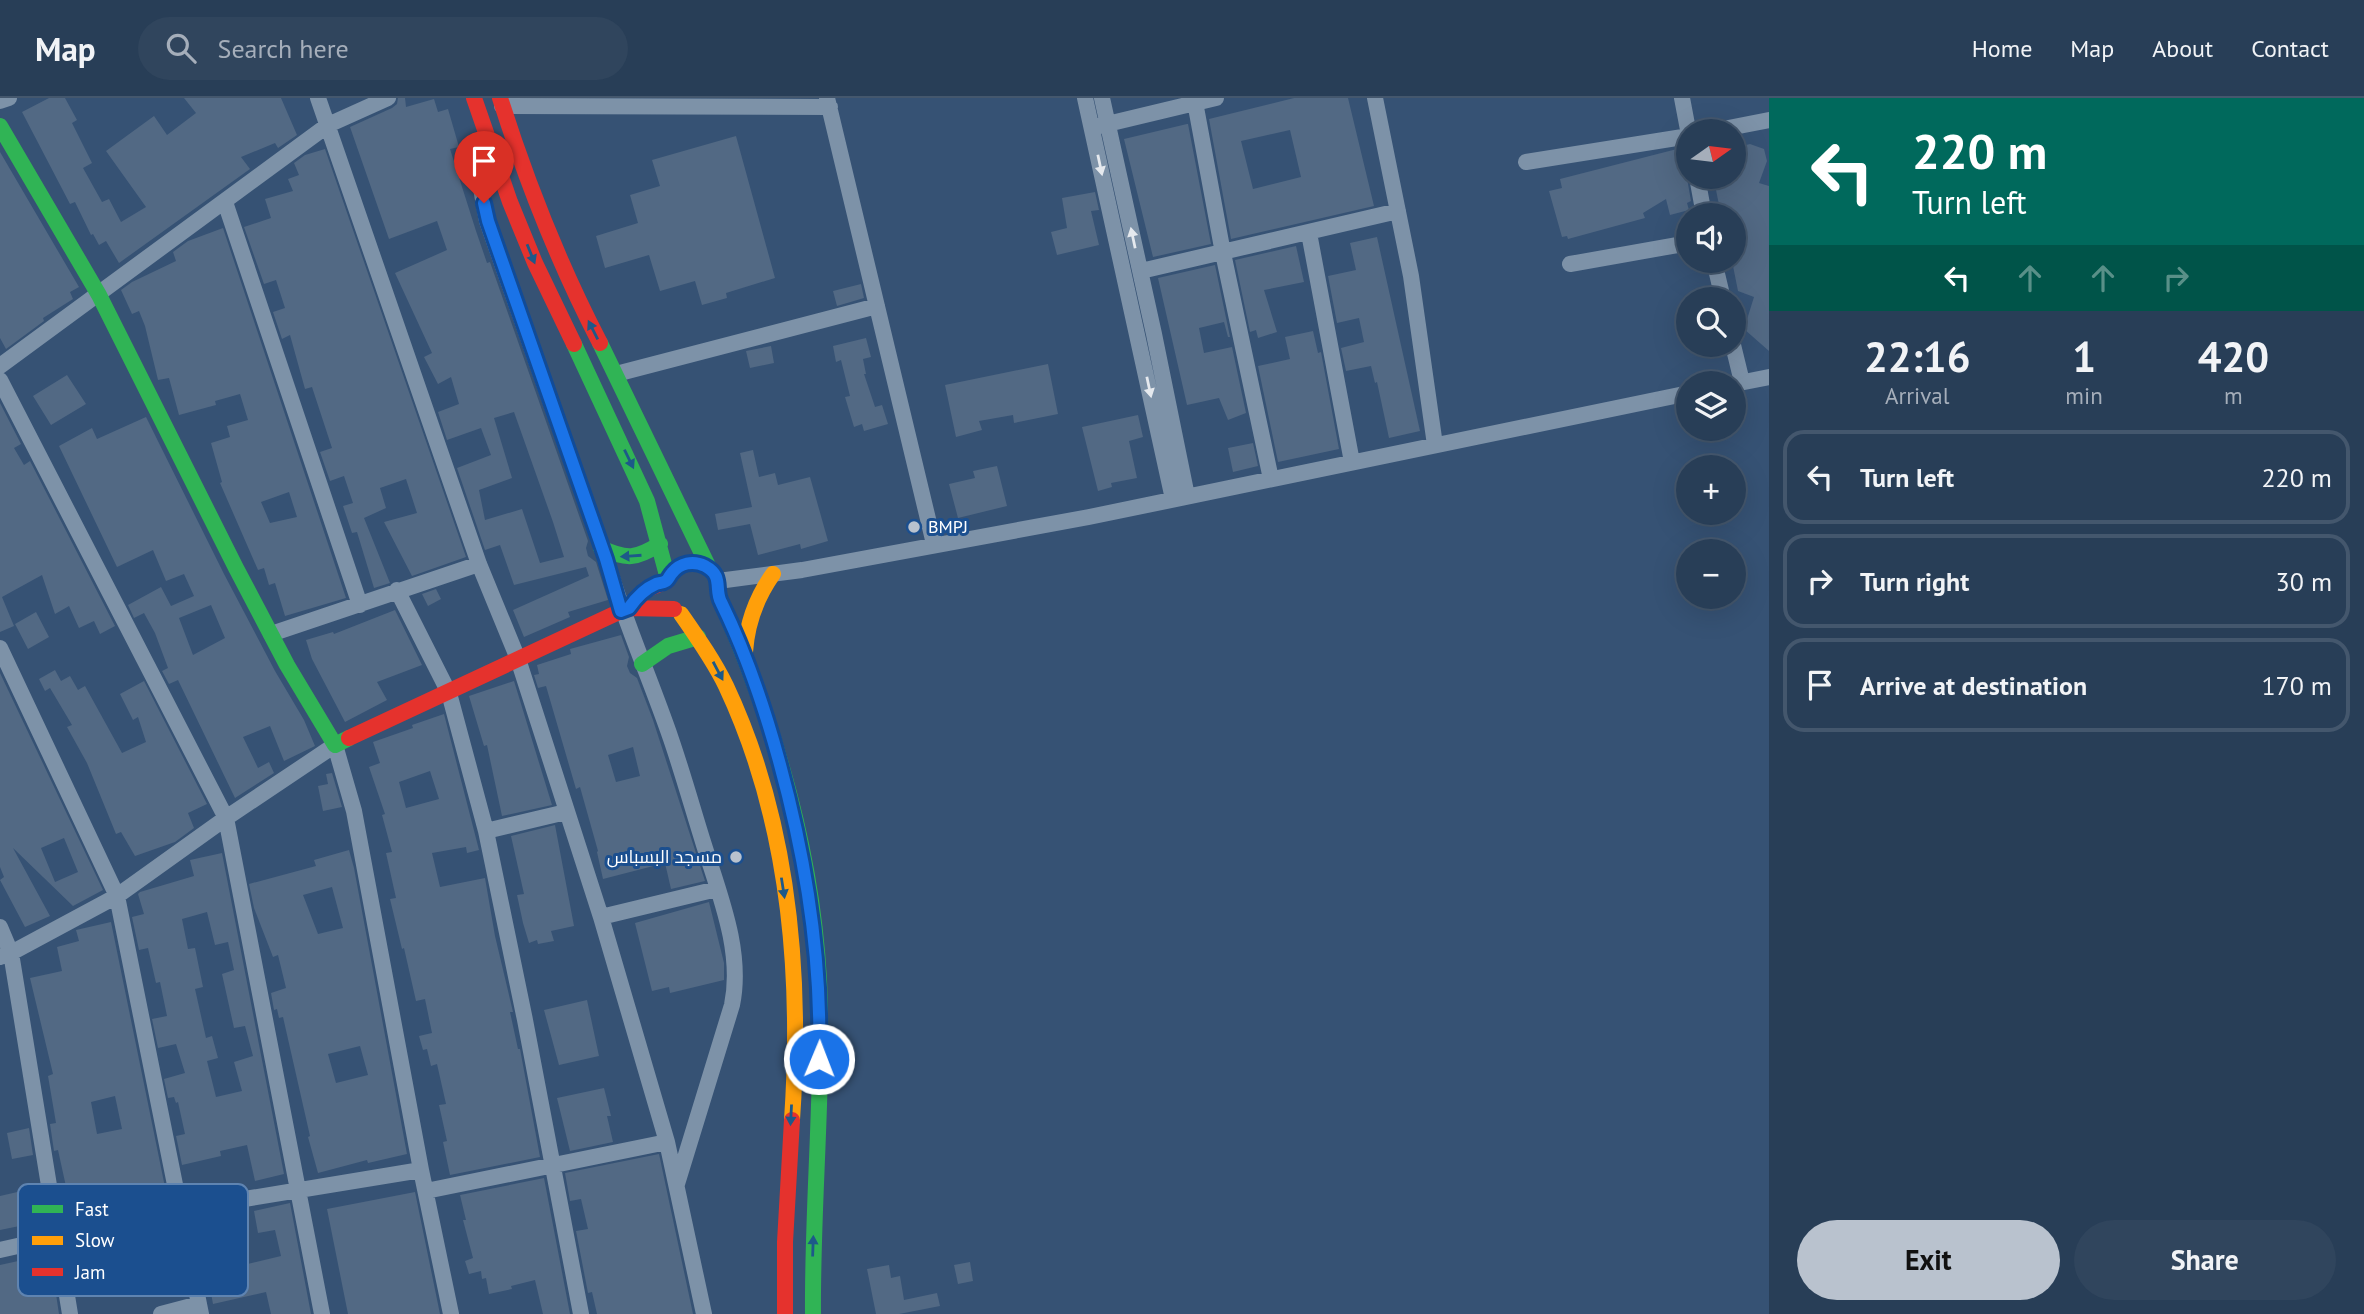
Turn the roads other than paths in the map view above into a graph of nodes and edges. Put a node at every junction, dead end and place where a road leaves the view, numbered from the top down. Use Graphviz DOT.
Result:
graph roads {
  1 [pos="9,98"];
  2 [pos="318,98"];
  3 [pos="388,98"];
  4 [pos="474,98"];
  5 [pos="1085,98"];
  6 [pos="1102,98"];
  7 [pos="1216,98"];
  8 [pos="1375,98"];
  9 [pos="1682,98"];
  10 [pos="0,101"];
  11 [pos="501,102"];
  12 [pos="682,102"];
  13 [pos="1195,102"];
  14 [pos="829,103"];
  15 [pos="1686,119"];
  16 [pos="1769,121"];
  17 [pos="328,125"];
  18 [pos="1746,125"];
  19 [pos="0,126"];
  20 [pos="1100,126"];
  21 [pos="1676,137"];
  22 [pos="488,139"];
  23 [pos="1526,162"];
  24 [pos="225,202"];
  25 [pos="1398,211"];
  26 [pos="1309,233"];
  27 [pos="1676,245"];
  28 [pos="1223,253"];
  29 [pos="1570,264"];
  30 [pos="1141,271"];
  31 [pos="99,295"];
  32 [pos="877,306"];
  33 [pos="0,366"];
  34 [pos="616,374"];
  35 [pos="1769,377"];
  36 [pos="0,380"];
  37 [pos="1746,381"];
  38 [pos="1676,396"];
  39 [pos="1435,444"];
  40 [pos="1352,462"];
  41 [pos="1271,479"];
  42 [pos="1180,498"];
  43 [pos="660,544"];
  44 [pos="934,544"];
  45 [pos="601,548"];
  46 [pos="479,564"];
  47 [pos="675,573"];
  48 [pos="774,574"];
  49 [pos="397,590"];
  50 [pos="712,594"];
  51 [pos="360,604"];
  52 [pos="625,610"];
  53 [pos="677,612"];
  54 [pos="271,634"];
  55 [pos="698,637"];
  56 [pos="0,648"];
  57 [pos="745,656"];
  58 [pos="518,659"];
  59 [pos="642,664"];
  60 [pos="449,693"];
  61 [pos="335,746"];
  62 [pos="566,812"];
  63 [pos="226,818"];
  64 [pos="486,831"];
  65 [pos="718,889"];
  66 [pos="117,896"];
  67 [pos="601,917"];
  68 [pos="0,927"];
  69 [pos="6,956"];
  70 [pos="667,1142"];
  71 [pos="552,1164"];
  72 [pos="421,1170"];
  73 [pos="46,1184"];
  74 [pos="173,1184"];
  75 [pos="676,1186"];
  76 [pos="299,1191"];
  77 [pos="426,1191"];
  78 [pos="248,1199"];
  79 [pos="18,1246"];
  80 [pos="0,1250"];
  81 [pos="67,1296"];
  82 [pos="200,1309"];
  83 [pos="70,1314"];
  84 [pos="161,1314"];
  85 [pos="323,1314"];
  86 [pos="451,1314"];
  87 [pos="581,1314"];
  88 [pos="704,1314"];
  89 [pos="785,1314"];
  90 [pos="813,1314"];
  1 -- 10 [label="street"];
  2 -- 17 [label="street"];
  3 -- 17 [label="street"];
  4 -- 22 [label="main road"];
  5 -- 20 [label="street"];
  6 -- 20 [label="street"];
  7 -- 13 [label="street"];
  8 -- 25 [label="street"];
  9 -- 15 [label="street"];
  11 -- 12 [label="street"];
  34 -- 11 [label="main road, one-way"];
  12 -- 14 [label="street"];
  13 -- 20 [label="street"];
  13 -- 28 [label="street"];
  14 -- 32 [label="street"];
  16 -- 18 [label="street"];
  17 -- 24 [label="street"];
  17 -- 46 [label="street"];
  19 -- 31 [label="main road"];
  30 -- 20 [label="street, one-way"];
  20 -- 42 [label="street, one-way"];
  21 -- 23 [label="street"];
  22 -- 43 [label="main road, one-way"];
  22 -- 45 [label="street"];
  24 -- 31 [label="street"];
  24 -- 51 [label="street"];
  25 -- 26 [label="street"];
  25 -- 39 [label="street"];
  26 -- 28 [label="street"];
  26 -- 40 [label="street"];
  27 -- 29 [label="street"];
  28 -- 30 [label="street"];
  28 -- 41 [label="street"];
  30 -- 42 [label="street"];
  31 -- 33 [label="street"];
  31 -- 54 [label="main road"];
  32 -- 34 [label="street"];
  32 -- 44 [label="street"];
  34 -- 50 [label="main road"];
  35 -- 37 [label="street"];
  36 -- 63 [label="street"];
  38 -- 39 [label="street"];
  39 -- 40 [label="street"];
  40 -- 41 [label="street"];
  41 -- 42 [label="street"];
  42 -- 44 [label="street"];
  43 -- 45 [label="main road, one-way"];
  43 -- 47 [label="main road"];
  44 -- 48 [label="street"];
  45 -- 52 [label="street"];
  46 -- 49 [label="street"];
  46 -- 58 [label="street"];
  47 -- 50 [label="main road"];
  47 -- 52 [label="main road"];
  47 -- 53 [label="main road"];
  48 -- 50 [label="street"];
  48 -- 57 [label="main road"];
  49 -- 51 [label="street"];
  49 -- 60 [label="street"];
  50 -- 53 [label="main road"];
  50 -- 57 [label="main road"];
  51 -- 54 [label="street"];
  52 -- 53 [label="main road"];
  52 -- 58 [label="main road"];
  52 -- 59 [label="street"];
  53 -- 55 [label="main road"];
  54 -- 61 [label="main road"];
  55 -- 59 [label="main road"];
  55 -- 89 [label="main road, one-way"];
  56 -- 66 [label="street"];
  90 -- 57 [label="main road, one-way"];
  58 -- 60 [label="main road"];
  58 -- 62 [label="street"];
  59 -- 65 [label="street"];
  60 -- 61 [label="main road"];
  60 -- 64 [label="street"];
  61 -- 63 [label="street"];
  61 -- 72 [label="street"];
  62 -- 64 [label="street"];
  62 -- 67 [label="street"];
  63 -- 66 [label="street"];
  63 -- 76 [label="street"];
  64 -- 71 [label="street"];
  65 -- 67 [label="street"];
  65 -- 75 [label="street"];
  66 -- 69 [label="street"];
  66 -- 74 [label="street"];
  67 -- 70 [label="street"];
  68 -- 69 [label="street"];
  69 -- 73 [label="street"];
  70 -- 71 [label="street"];
  70 -- 75 [label="street"];
  71 -- 77 [label="street"];
  71 -- 87 [label="street"];
  72 -- 76 [label="street"];
  72 -- 77 [label="street"];
  75 -- 88 [label="street"];
  76 -- 78 [label="street"];
  76 -- 85 [label="street"];
  77 -- 86 [label="street"];
  79 -- 80 [label="street"];
  81 -- 83 [label="street"];
  82 -- 84 [label="street"];
}
